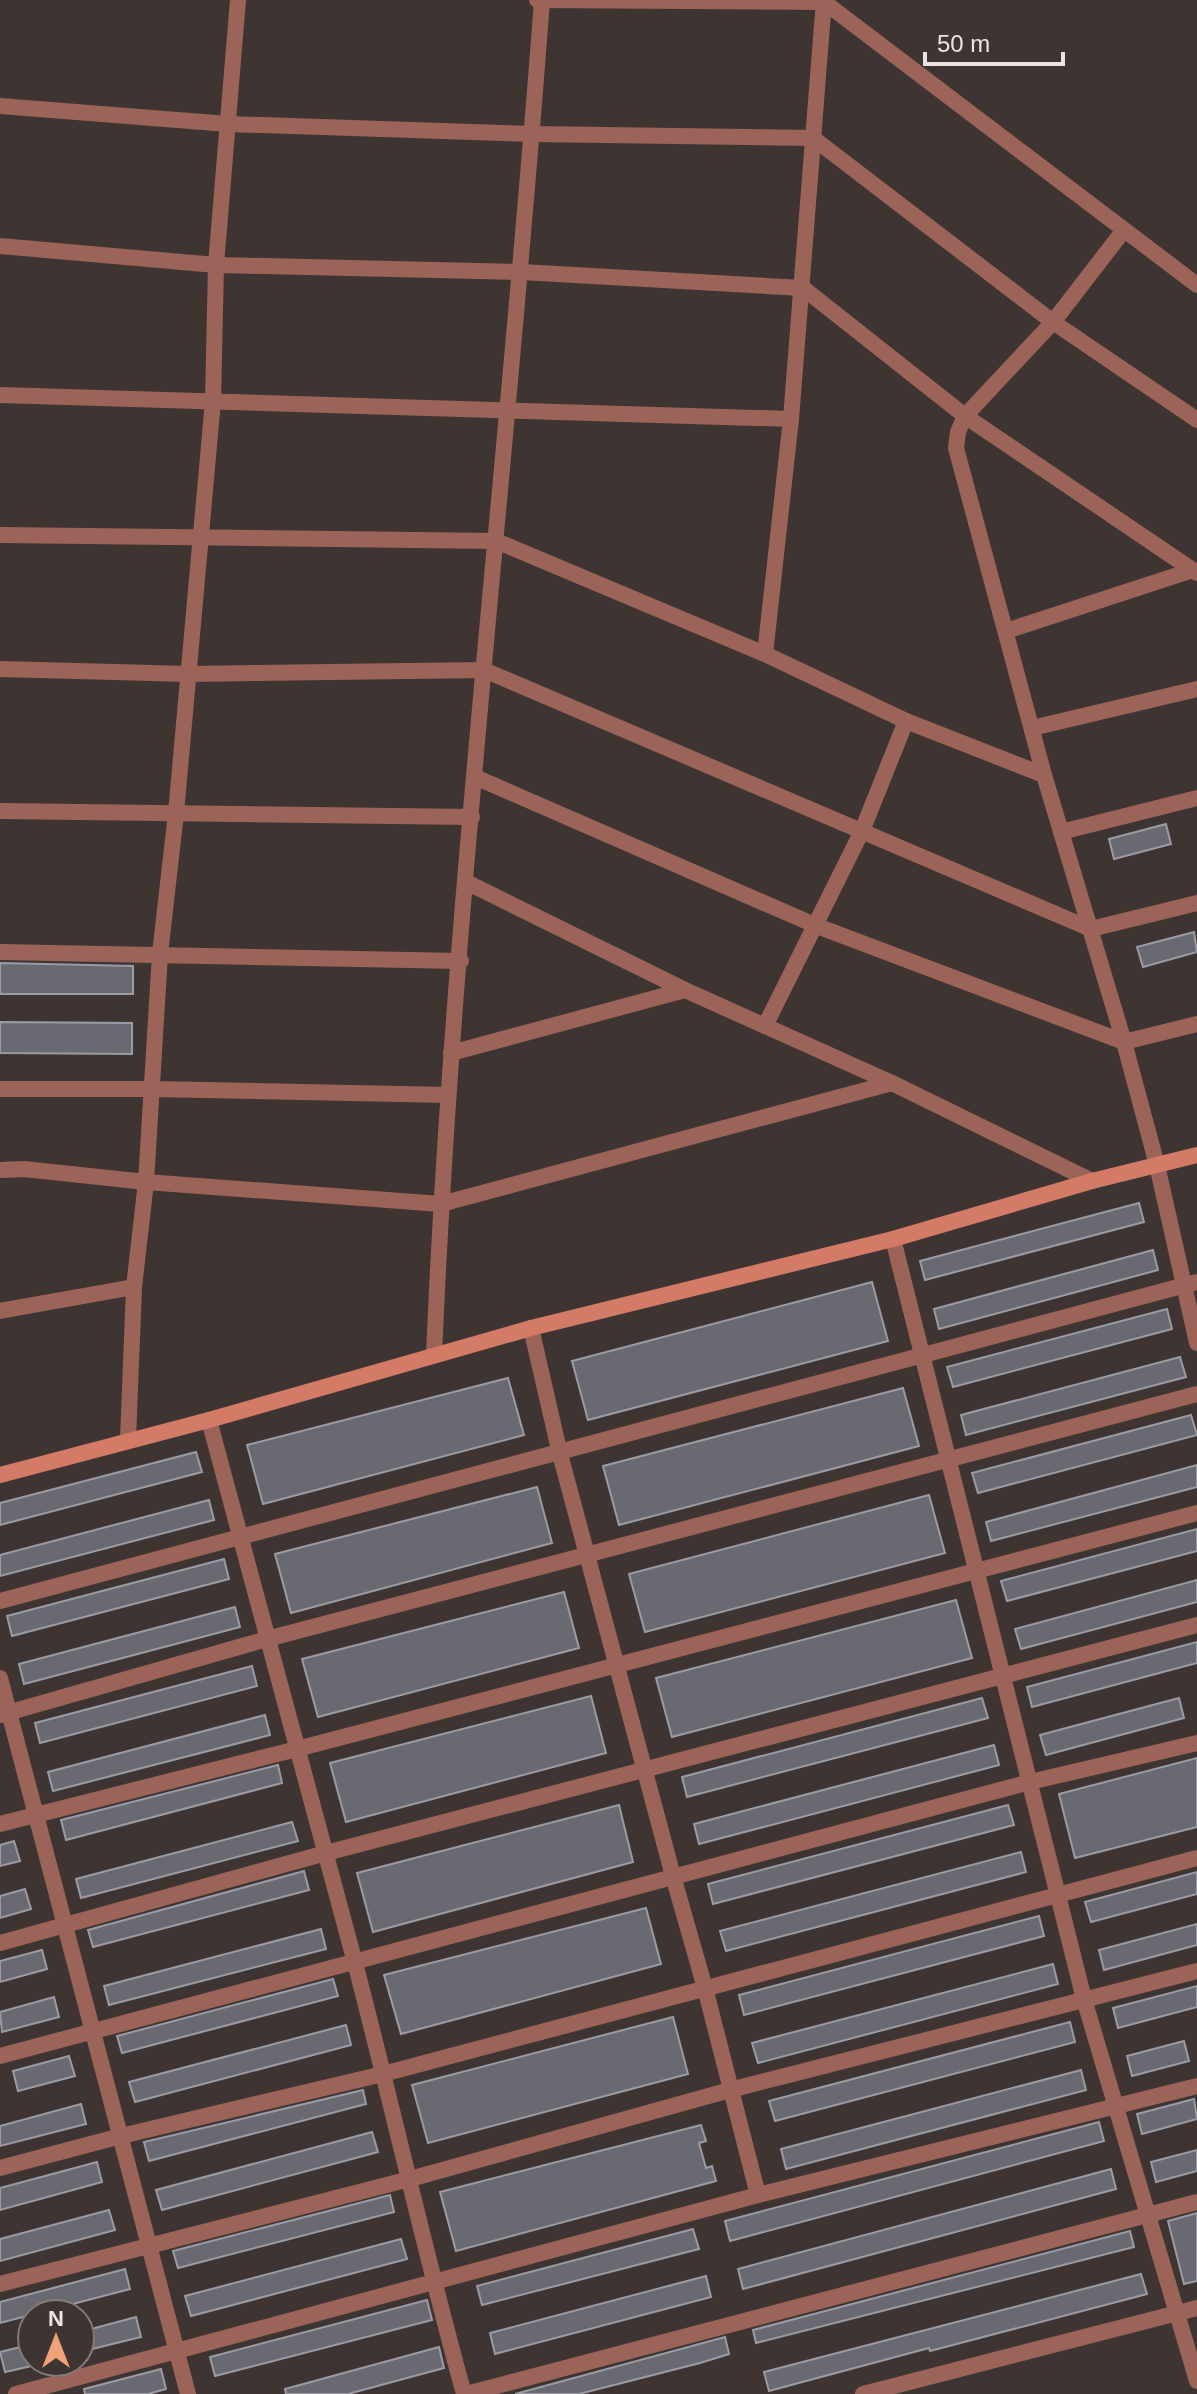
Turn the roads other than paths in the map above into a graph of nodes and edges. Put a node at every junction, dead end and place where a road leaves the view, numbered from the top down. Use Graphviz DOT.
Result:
graph roads {
  1 [pos="238,0"];
  2 [pos="540,0"];
  3 [pos="824,1"];
  4 [pos="0,106"];
  5 [pos="228,124"];
  6 [pos="533,134"];
  7 [pos="813,138"];
  8 [pos="1124,230"];
  9 [pos="0,246"];
  10 [pos="216,265"];
  11 [pos="522,272"];
  12 [pos="1197,285"];
  13 [pos="803,288"];
  14 [pos="1053,322"];
  15 [pos="0,395"];
  16 [pos="213,401"];
  17 [pos="507,410"];
  18 [pos="965,416"];
  19 [pos="791,419"];
  20 [pos="1197,420"];
  21 [pos="0,535"];
  22 [pos="201,537"];
  23 [pos="496,541"];
  24 [pos="1195,571"];
  25 [pos="1006,631"];
  26 [pos="765,654"];
  27 [pos="0,669"];
  28 [pos="484,670"];
  29 [pos="189,674"];
  30 [pos="1197,689"];
  31 [pos="906,721"];
  32 [pos="1032,728"];
  33 [pos="1044,775"];
  34 [pos="475,777"];
  35 [pos="1197,798"];
  36 [pos="0,811"];
  37 [pos="176,813"];
  38 [pos="472,817"];
  39 [pos="862,831"];
  40 [pos="1061,832"];
  41 [pos="466,882"];
  42 [pos="1197,903"];
  43 [pos="817,926"];
  44 [pos="1091,929"];
  45 [pos="0,952"];
  46 [pos="160,954"];
  47 [pos="461,961"];
  48 [pos="685,990"];
  49 [pos="1197,1024"];
  50 [pos="765,1026"];
  51 [pos="1124,1042"];
  52 [pos="451,1053"];
  53 [pos="892,1083"];
  54 [pos="0,1089"];
  55 [pos="152,1089"];
  56 [pos="448,1095"];
  57 [pos="1197,1155"];
  58 [pos="1157,1165"];
  59 [pos="0,1170"];
  60 [pos="1092,1181"];
  61 [pos="146,1182"];
  62 [pos="441,1204"];
  63 [pos="893,1239"];
  64 [pos="1191,1284"];
  65 [pos="134,1287"];
  66 [pos="0,1311"];
  67 [pos="531,1328"];
  68 [pos="1197,1343"];
  69 [pos="434,1355"];
  70 [pos="922,1357"];
  71 [pos="1197,1394"];
  72 [pos="209,1420"];
  73 [pos="128,1440"];
  74 [pos="560,1454"];
  75 [pos="948,1461"];
  76 [pos="0,1475"];
  77 [pos="1197,1513"];
  78 [pos="240,1539"];
  79 [pos="587,1556"];
  80 [pos="976,1571"];
  81 [pos="0,1601"];
  82 [pos="1197,1625"];
  83 [pos="267,1639"];
  84 [pos="616,1666"];
  85 [pos="1002,1674"];
  86 [pos="0,1678"];
  87 [pos="5,1714"];
  88 [pos="1197,1743"];
  89 [pos="297,1749"];
  90 [pos="644,1769"];
  91 [pos="1030,1782"];
  92 [pos="36,1815"];
  93 [pos="0,1824"];
  94 [pos="326,1853"];
  95 [pos="1197,1858"];
  96 [pos="673,1876"];
  97 [pos="1058,1896"];
  98 [pos="65,1925"];
  99 [pos="0,1943"];
  100 [pos="355,1960"];
  101 [pos="1197,1971"];
  102 [pos="705,1988"];
  103 [pos="1084,1999"];
  104 [pos="93,2030"];
  105 [pos="0,2056"];
  106 [pos="383,2074"];
  107 [pos="1197,2086"];
  108 [pos="730,2090"];
  109 [pos="1118,2107"];
  110 [pos="121,2136"];
  111 [pos="0,2168"];
  112 [pos="410,2179"];
  113 [pos="758,2195"];
  114 [pos="1197,2202"];
  115 [pos="1147,2216"];
  116 [pos="149,2244"];
  117 [pos="433,2283"];
  118 [pos="0,2284"];
  119 [pos="1197,2308"];
  120 [pos="1175,2313"];
  121 [pos="177,2350"];
  122 [pos="1197,2381"];
  123 [pos="16,2394"];
  124 [pos="188,2394"];
  125 [pos="465,2394"];
  126 [pos="863,2394"];
  1 -- 5 [label="street"];
  2 -- 3 [label="street"];
  2 -- 6 [label="street"];
  3 -- 7 [label="street"];
  3 -- 8 [label="street"];
  4 -- 5 [label="street"];
  5 -- 6 [label="street"];
  5 -- 10 [label="street"];
  6 -- 7 [label="street"];
  6 -- 11 [label="street"];
  7 -- 13 [label="street"];
  7 -- 14 [label="street"];
  8 -- 12 [label="street"];
  8 -- 14 [label="street"];
  9 -- 10 [label="street"];
  10 -- 11 [label="street"];
  10 -- 16 [label="street"];
  11 -- 13 [label="street"];
  11 -- 17 [label="street"];
  13 -- 18 [label="street"];
  13 -- 19 [label="street"];
  14 -- 18 [label="street"];
  14 -- 20 [label="street"];
  15 -- 16 [label="street"];
  16 -- 17 [label="street"];
  16 -- 22 [label="street"];
  17 -- 19 [label="street"];
  17 -- 23 [label="street"];
  18 -- 24 [label="street"];
  18 -- 25 [label="street"];
  19 -- 26 [label="street"];
  21 -- 22 [label="street"];
  22 -- 23 [label="street"];
  22 -- 29 [label="street"];
  23 -- 26 [label="street"];
  23 -- 28 [label="street"];
  24 -- 25 [label="street"];
  25 -- 32 [label="street"];
  26 -- 31 [label="street"];
  27 -- 29 [label="street"];
  28 -- 29 [label="street"];
  28 -- 34 [label="street"];
  28 -- 39 [label="street"];
  29 -- 37 [label="street"];
  30 -- 32 [label="street"];
  31 -- 33 [label="street"];
  31 -- 39 [label="street"];
  32 -- 33 [label="street"];
  33 -- 40 [label="street"];
  34 -- 38 [label="street"];
  34 -- 43 [label="street"];
  35 -- 40 [label="street"];
  36 -- 37 [label="street"];
  37 -- 38 [label="street"];
  37 -- 46 [label="street"];
  38 -- 41 [label="street"];
  39 -- 43 [label="street"];
  39 -- 44 [label="street"];
  40 -- 44 [label="street"];
  41 -- 47 [label="street"];
  41 -- 48 [label="street"];
  42 -- 44 [label="street"];
  43 -- 50 [label="street"];
  43 -- 51 [label="street"];
  44 -- 51 [label="street"];
  45 -- 46 [label="street"];
  46 -- 47 [label="street"];
  46 -- 55 [label="street"];
  47 -- 52 [label="street"];
  48 -- 50 [label="street"];
  48 -- 52 [label="street"];
  49 -- 51 [label="street"];
  50 -- 53 [label="street"];
  51 -- 58 [label="street"];
  52 -- 56 [label="street"];
  53 -- 60 [label="street"];
  53 -- 62 [label="street"];
  54 -- 55 [label="street"];
  55 -- 56 [label="street"];
  55 -- 61 [label="street"];
  56 -- 62 [label="street"];
  57 -- 58 [label="street"];
  58 -- 60 [label="street"];
  58 -- 64 [label="street"];
  59 -- 61 [label="street"];
  60 -- 63 [label="street"];
  61 -- 62 [label="street"];
  61 -- 65 [label="street"];
  62 -- 69 [label="street"];
  63 -- 67 [label="street"];
  63 -- 70 [label="street"];
  64 -- 68 [label="street"];
  64 -- 70 [label="street"];
  65 -- 66 [label="street"];
  65 -- 73 [label="street"];
  67 -- 69 [label="street"];
  67 -- 74 [label="street"];
  69 -- 72 [label="street"];
  70 -- 74 [label="street"];
  70 -- 75 [label="street"];
  71 -- 75 [label="street"];
  72 -- 73 [label="street"];
  72 -- 78 [label="street"];
  73 -- 76 [label="street"];
  74 -- 78 [label="street"];
  74 -- 79 [label="street"];
  75 -- 79 [label="street"];
  75 -- 80 [label="street"];
  77 -- 80 [label="street"];
  78 -- 81 [label="street"];
  78 -- 83 [label="street"];
  79 -- 83 [label="street"];
  79 -- 84 [label="street"];
  80 -- 84 [label="street"];
  80 -- 85 [label="street"];
  82 -- 85 [label="street"];
  83 -- 87 [label="street"];
  83 -- 89 [label="street"];
  84 -- 89 [label="street"];
  84 -- 90 [label="street"];
  85 -- 90 [label="street"];
  85 -- 91 [label="street"];
  86 -- 87 [label="street"];
  87 -- 92 [label="street"];
  88 -- 91 [label="street"];
  89 -- 92 [label="street"];
  89 -- 94 [label="street"];
  90 -- 94 [label="street"];
  90 -- 96 [label="street"];
  91 -- 96 [label="street"];
  91 -- 97 [label="street"];
  92 -- 93 [label="street"];
  92 -- 98 [label="street"];
  94 -- 98 [label="street"];
  94 -- 100 [label="street"];
  95 -- 97 [label="street"];
  96 -- 100 [label="street"];
  96 -- 102 [label="street"];
  97 -- 102 [label="street"];
  97 -- 103 [label="street"];
  98 -- 99 [label="street"];
  98 -- 104 [label="street"];
  100 -- 104 [label="street"];
  100 -- 106 [label="street"];
  101 -- 103 [label="street"];
  102 -- 106 [label="street"];
  102 -- 108 [label="street"];
  103 -- 108 [label="street"];
  103 -- 109 [label="street"];
  104 -- 105 [label="street"];
  104 -- 110 [label="street"];
  106 -- 110 [label="street"];
  106 -- 112 [label="street"];
  107 -- 109 [label="street"];
  108 -- 112 [label="street"];
  108 -- 113 [label="street"];
  109 -- 113 [label="street"];
  109 -- 115 [label="street"];
  110 -- 111 [label="street"];
  110 -- 116 [label="street"];
  112 -- 116 [label="street"];
  112 -- 117 [label="street"];
  113 -- 117 [label="street"];
  114 -- 115 [label="street"];
  115 -- 120 [label="street"];
  115 -- 125 [label="street"];
  116 -- 118 [label="street"];
  116 -- 121 [label="street"];
  117 -- 121 [label="street"];
  117 -- 125 [label="street"];
  119 -- 120 [label="street"];
  120 -- 122 [label="street"];
  120 -- 126 [label="street"];
  121 -- 123 [label="street"];
  121 -- 124 [label="street"];
}
